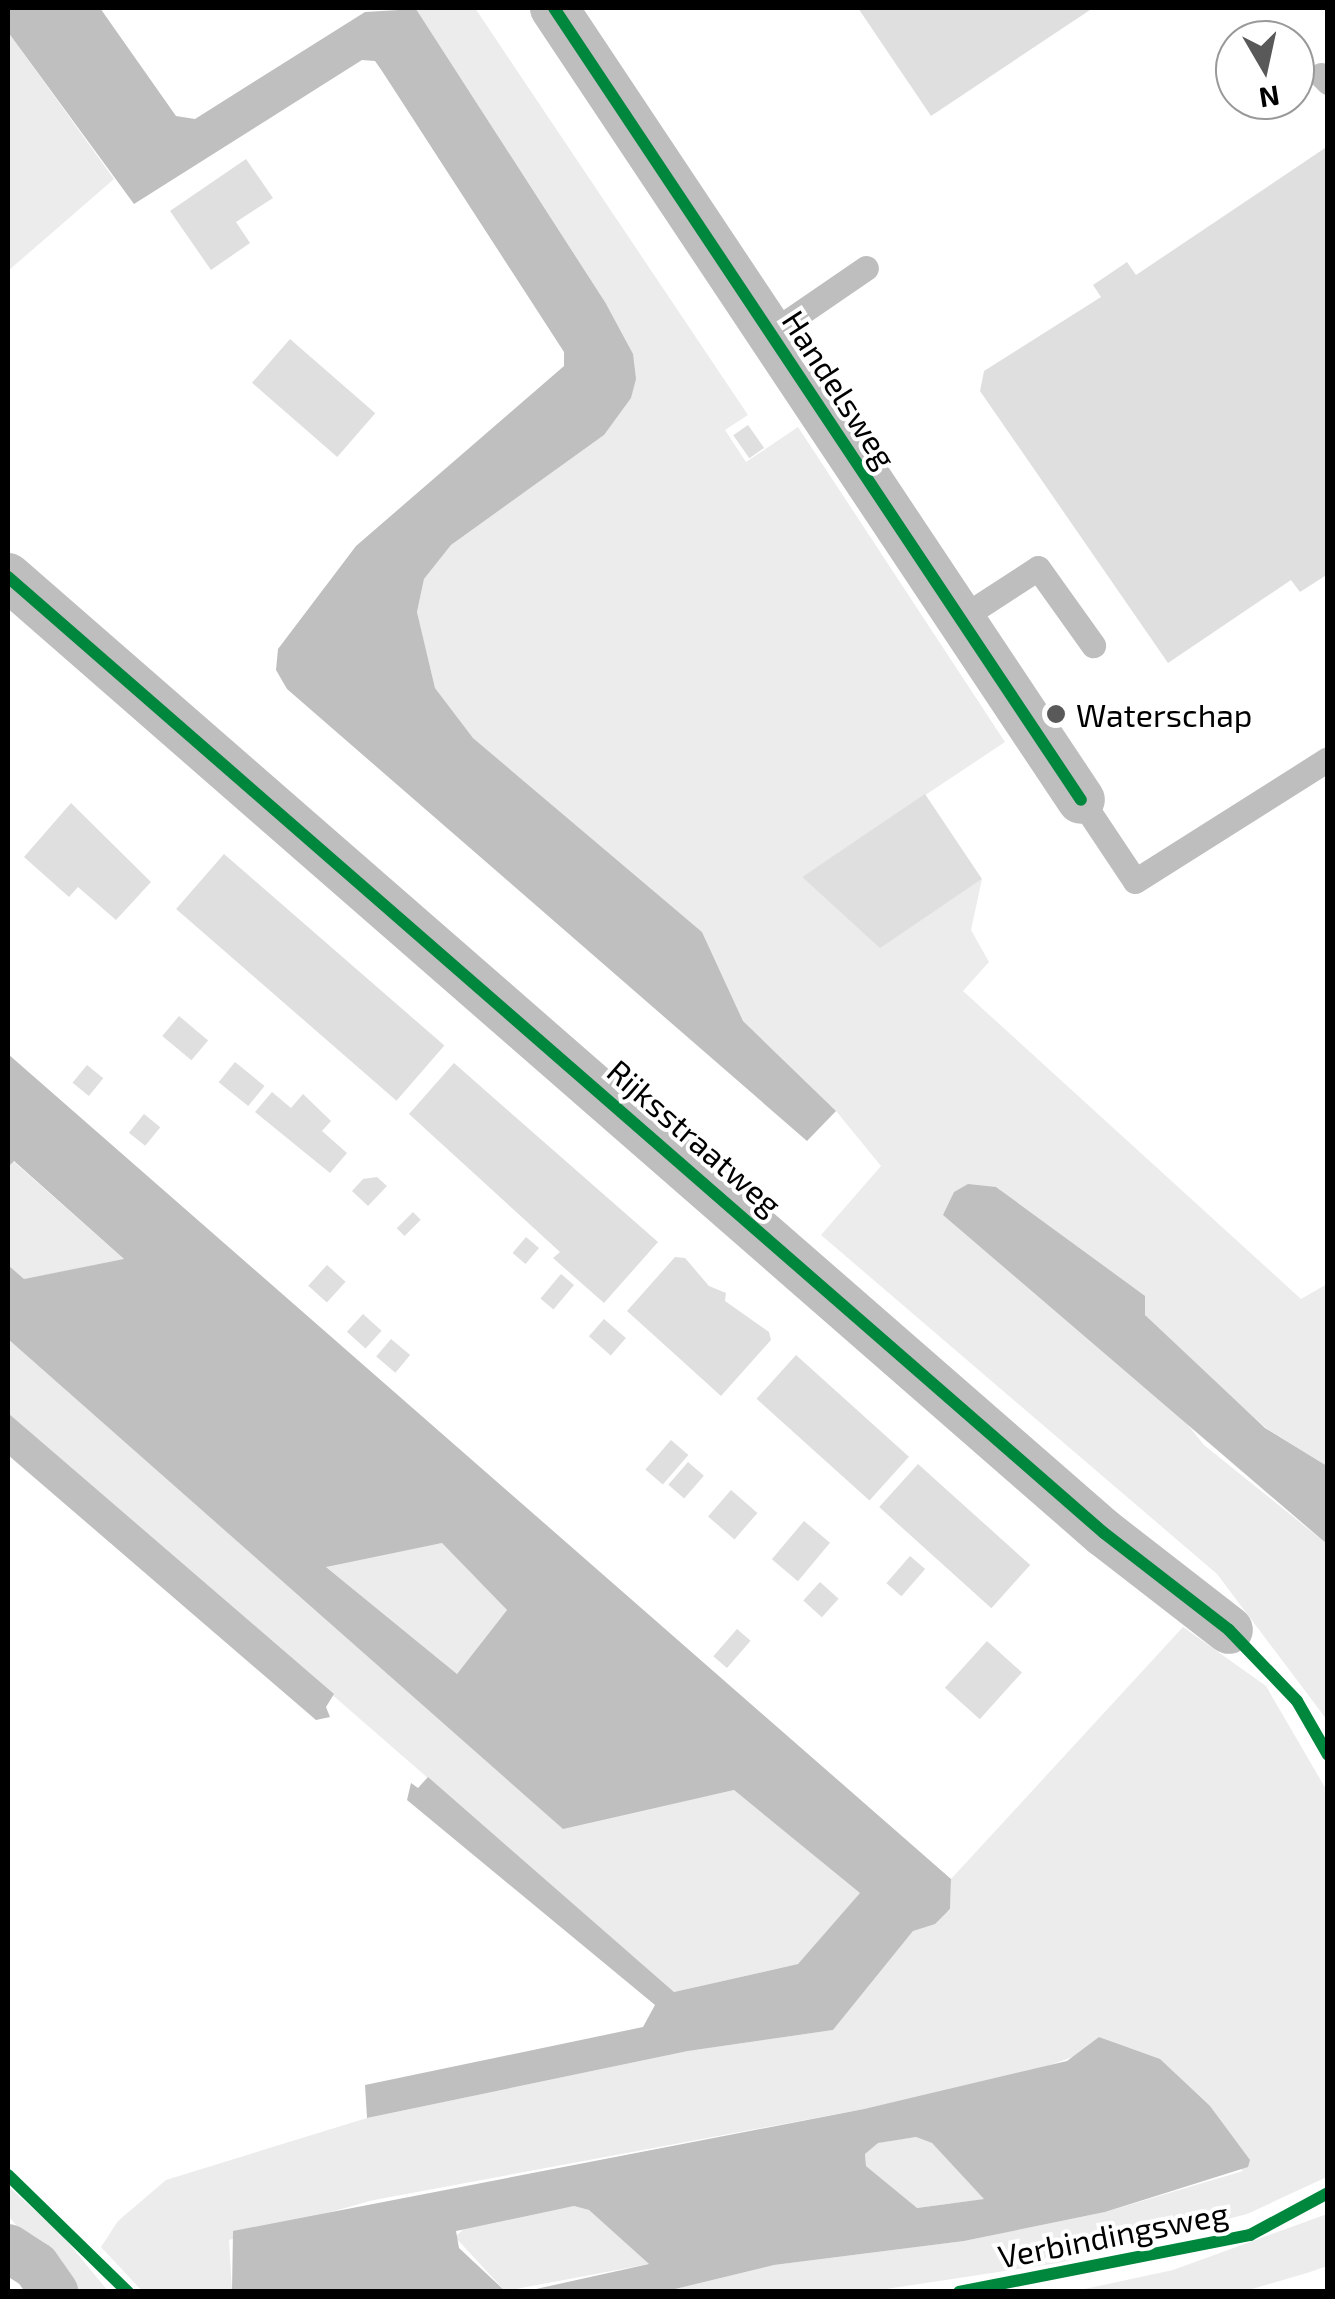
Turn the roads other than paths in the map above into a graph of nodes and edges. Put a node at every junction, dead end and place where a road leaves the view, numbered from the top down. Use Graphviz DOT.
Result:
graph roads {
  1 [pos="554,8"];
  2 [pos="866,268"];
  3 [pos="771,333"];
  4 [pos="8,577"];
  5 [pos="958,620"];
  6 [pos="1093,644"];
  7 [pos="1328,758"];
  8 [pos="1081,800"];
  9 [pos="1228,1630"];
  10 [pos="8,2248"];
  11 [pos="54,2292"];
  1 -- 3 [label="street, Handelsweg"];
  2 -- 3 [label="lane"];
  3 -- 5 [label="street, Handelsweg"];
  4 -- 9 [label="street, Rijksstraatweg"];
  5 -- 6 [label="lane"];
  5 -- 8 [label="street, Handelsweg"];
  7 -- 8 [label="lane"];
  10 -- 11 [label="street"];
}
